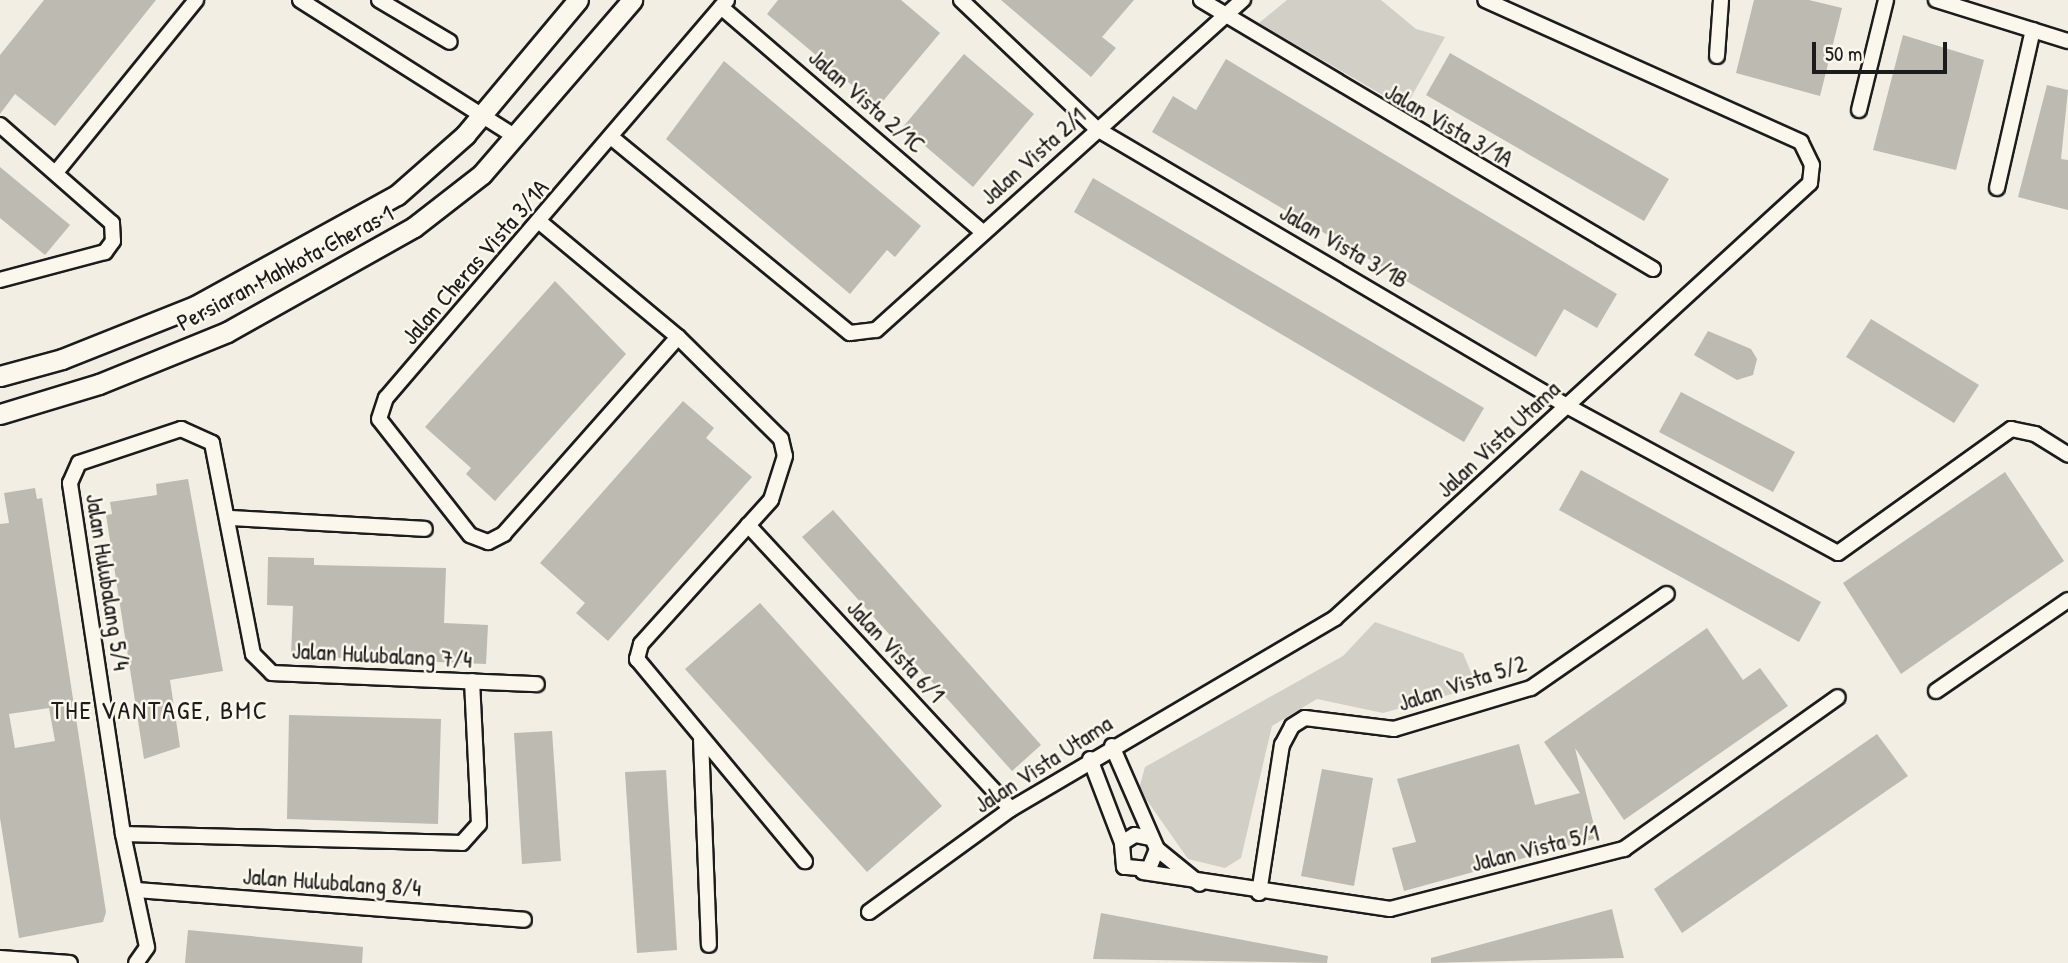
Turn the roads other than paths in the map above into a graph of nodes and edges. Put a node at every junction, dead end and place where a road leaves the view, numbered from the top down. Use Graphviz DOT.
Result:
graph roads {
  1 [pos="196,0"];
  2 [pos="300,0"];
  3 [pos="379,0"];
  4 [pos="578,0"];
  5 [pos="632,0"];
  6 [pos="961,0"];
  7 [pos="1201,0"];
  8 [pos="1243,0"];
  9 [pos="1485,0"];
  10 [pos="1720,0"];
  11 [pos="1886,0"];
  12 [pos="1936,0"];
  13 [pos="724,3"];
  14 [pos="1223,18"];
  15 [pos="2033,30"];
  16 [pos="2068,41"];
  17 [pos="450,42"];
  18 [pos="1717,55"];
  19 [pos="1859,110"];
  20 [pos="483,113"];
  21 [pos="0,125"];
  22 [pos="1097,129"];
  23 [pos="514,136"];
  24 [pos="611,137"];
  25 [pos="58,170"];
  26 [pos="1997,188"];
  27 [pos="541,223"];
  28 [pos="983,232"];
  29 [pos="1653,269"];
  30 [pos="0,280"];
  31 [pos="677,337"];
  32 [pos="0,376"];
  33 [pos="1567,406"];
  34 [pos="0,414"];
  35 [pos="201,433"];
  36 [pos="2068,455"];
  37 [pos="229,518"];
  38 [pos="748,525"];
  39 [pos="425,529"];
  40 [pos="1667,594"];
  41 [pos="2068,600"];
  42 [pos="472,681"];
  43 [pos="537,684"];
  44 [pos="1936,691"];
  45 [pos="1838,697"];
  46 [pos="701,739"];
  47 [pos="1112,746"];
  48 [pos="1090,760"];
  49 [pos="1011,809"];
  50 [pos="123,834"];
  51 [pos="1122,843"];
  52 [pos="1153,844"];
  53 [pos="805,861"];
  54 [pos="1143,873"];
  55 [pos="1200,884"];
  56 [pos="137,890"];
  57 [pos="1259,893"];
  58 [pos="869,912"];
  59 [pos="524,920"];
  60 [pos="709,945"];
  61 [pos="0,958"];
  62 [pos="140,961"];
  63 [pos="70,963"];
  1 -- 25 [label="street"];
  2 -- 20 [label="street"];
  3 -- 17 [label="street"];
  4 -- 20 [label="main road, Persiaran Mahkota Cheras 1"];
  5 -- 23 [label="main road, Persiaran Mahkota Cheras 1"];
  6 -- 22 [label="street, Jalan Vista 3/1B"];
  7 -- 14 [label="street, Jalan Vista 3/1A"];
  8 -- 14 [label="street, Jalan Vista 2/1"];
  9 -- 33 [label="street, Jalan Vista Utama"];
  10 -- 18 [label="street"];
  11 -- 19 [label="street"];
  12 -- 15 [label="street"];
  13 -- 24 [label="street, Jalan Cheras Vista 3/1A"];
  13 -- 28 [label="street, Jalan Vista 2/1C"];
  14 -- 22 [label="street, Jalan Vista 2/1"];
  14 -- 29 [label="street, Jalan Vista 3/1A"];
  15 -- 16 [label="street"];
  15 -- 26 [label="street"];
  20 -- 23 [label="street"];
  20 -- 32 [label="main road, Persiaran Mahkota Cheras 1"];
  21 -- 25 [label="street"];
  22 -- 28 [label="street, Jalan Vista 2/1"];
  22 -- 33 [label="street, Jalan Vista 3/1B"];
  23 -- 34 [label="main road, Persiaran Mahkota Cheras 1"];
  24 -- 27 [label="street, Jalan Cheras Vista 3/1A"];
  24 -- 28 [label="street, Jalan Vista 2/1"];
  25 -- 30 [label="street"];
  27 -- 31 [label="street"];
  27 -- 31 [label="street, Jalan Cheras Vista 3/1A"];
  31 -- 38 [label="street"];
  33 -- 36 [label="street, Jalan Vista 3/1B"];
  33 -- 47 [label="street, Jalan Vista Utama"];
  35 -- 37 [label="street, Jalan Hulubalang 7/4"];
  35 -- 50 [label="street, Jalan Hulubalang 5/4"];
  37 -- 39 [label="street"];
  37 -- 42 [label="street, Jalan Hulubalang 7/4"];
  38 -- 46 [label="street"];
  38 -- 49 [label="street, Jalan Vista 6/1"];
  40 -- 57 [label="street, Jalan Vista 5/2"];
  41 -- 44 [label="street"];
  42 -- 43 [label="street, Jalan Hulubalang 7/4"];
  42 -- 50 [label="street"];
  45 -- 57 [label="street, Jalan Vista 5/1"];
  46 -- 53 [label="street"];
  46 -- 60 [label="street"];
  47 -- 48 [label="street, Jalan Vista Utama"];
  47 -- 52 [label="street"];
  48 -- 49 [label="street, Jalan Vista Utama"];
  48 -- 51 [label="street"];
  49 -- 58 [label="street, Jalan Vista Utama"];
  50 -- 56 [label="street, Jalan Hulubalang 5/4"];
  51 -- 52 [label="street"];
  51 -- 54 [label="street"];
  52 -- 54 [label="street"];
  52 -- 55 [label="street"];
  54 -- 55 [label="street, Jalan Vista 5/1"];
  55 -- 57 [label="street, Jalan Vista 5/1"];
  56 -- 59 [label="street, Jalan Hulubalang 8/4"];
  56 -- 62 [label="street, Jalan Hulubalang 5/4"];
  61 -- 63 [label="street"];
}
